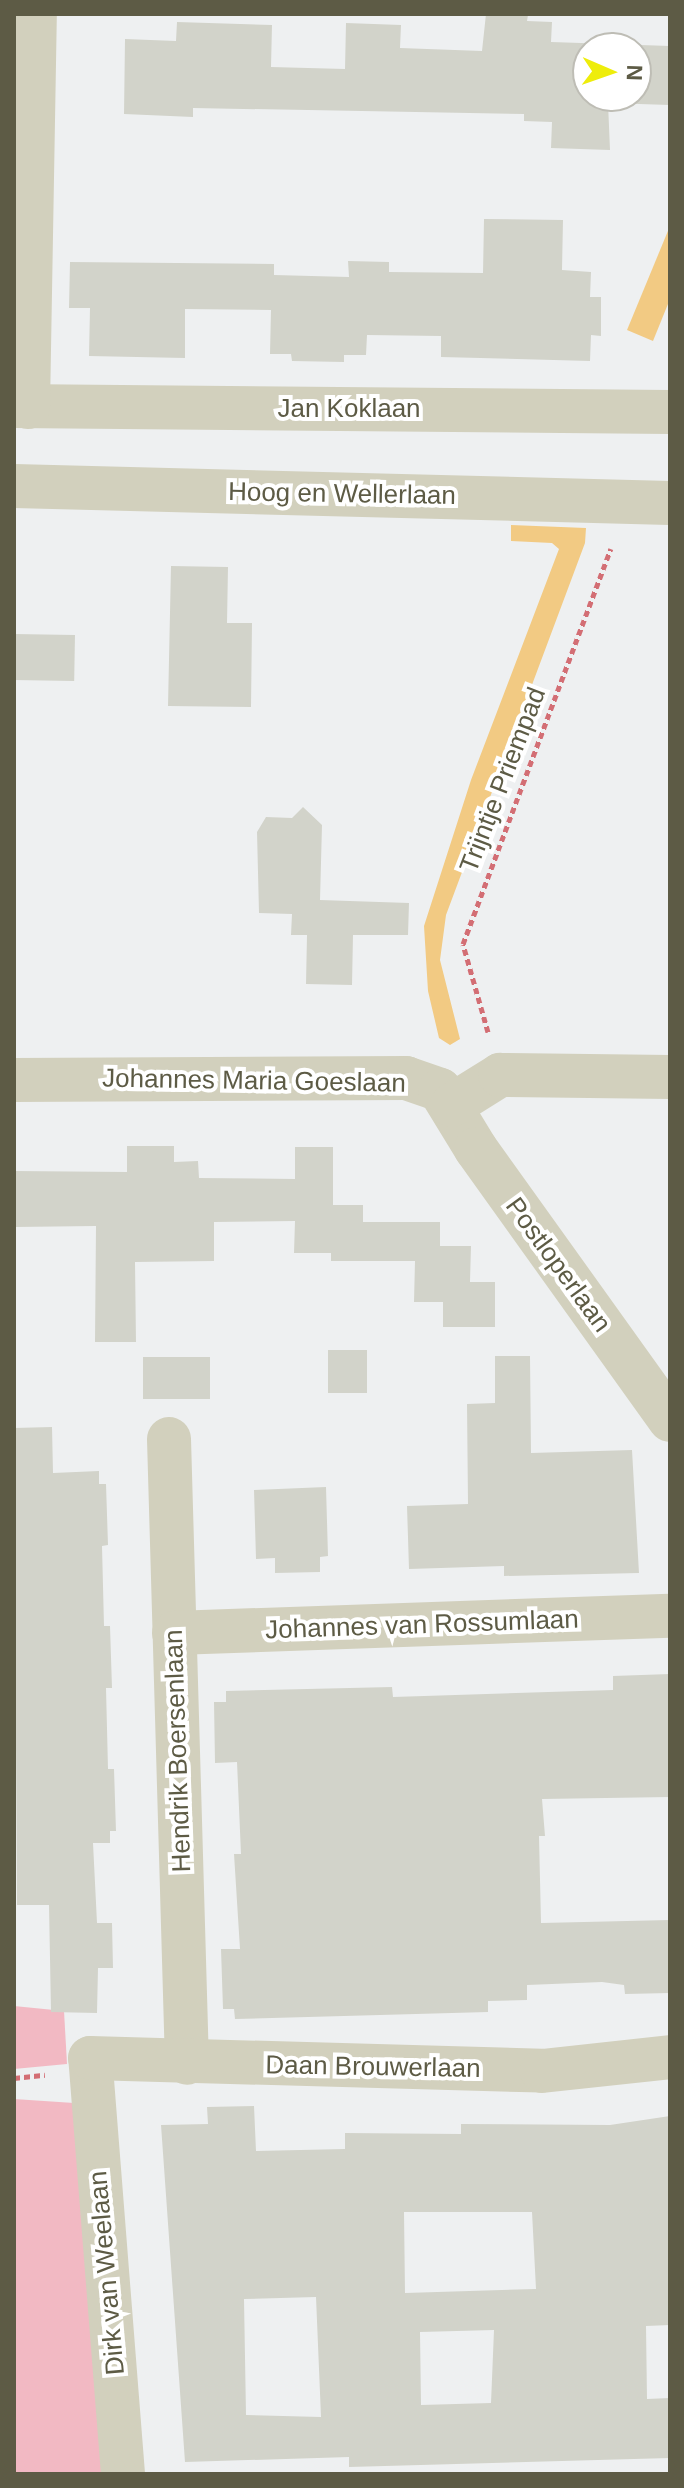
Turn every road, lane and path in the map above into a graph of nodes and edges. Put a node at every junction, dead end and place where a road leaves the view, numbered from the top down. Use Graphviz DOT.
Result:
graph roads {
  1 [pos="35,14"];
  2 [pos="21,407"];
  3 [pos="670,412"];
  4 [pos="14,486"];
  5 [pos="650,502"];
  6 [pos="500,1075"];
  7 [pos="670,1077"];
  8 [pos="14,1080"];
  9 [pos="452,1105"];
  10 [pos="670,1420"];
  11 [pos="169,1439"];
  12 [pos="670,1616"];
  13 [pos="174,1633"];
  14 [pos="670,2057"];
  15 [pos="187,2063"];
  16 [pos="90,2072"];
  17 [pos="123,2474"];
  1 -- 2 [label="street, Jan Koklaan"];
  2 -- 3 [label="street, Jan Koklaan"];
  4 -- 5 [label="street, Hoog en Wellerlaan"];
  5 -- 6 [label="path, Trijntje Priempad"];
  6 -- 7 [label="street"];
  6 -- 9 [label="street"];
  8 -- 9 [label="street, Johannes Maria Goeslaan"];
  9 -- 10 [label="street, Postloperlaan"];
  11 -- 13 [label="street, Hendrik Boersenlaan"];
  12 -- 13 [label="street, Johannes van Rossumlaan"];
  13 -- 15 [label="street, Hendrik Boersenlaan"];
  14 -- 15 [label="street, Daan Brouwerlaan"];
  15 -- 16 [label="street, Daan Brouwerlaan"];
  16 -- 17 [label="street, Dirk van Weelaan"];
}
